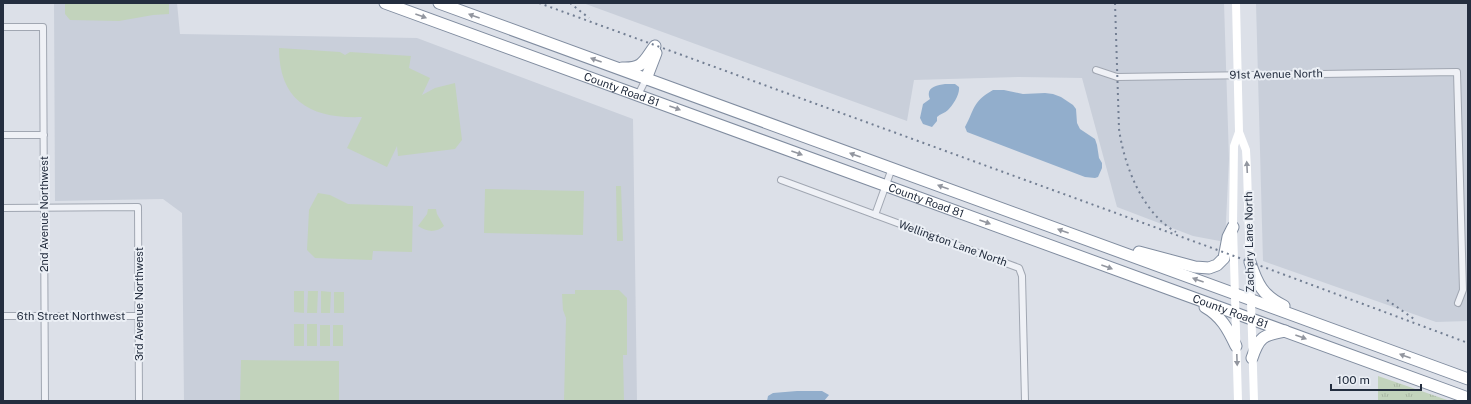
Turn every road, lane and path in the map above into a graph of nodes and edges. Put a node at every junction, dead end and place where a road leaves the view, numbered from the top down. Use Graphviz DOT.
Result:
graph roads {
  1 [pos="385,3"];
  2 [pos="439,3"];
  3 [pos="1236,3"];
  4 [pos="3,27"];
  5 [pos="614,66"];
  6 [pos="1096,70"];
  7 [pos="1238,75"];
  8 [pos="646,79"];
  9 [pos="638,95"];
  10 [pos="1239,132"];
  11 [pos="3,135"];
  12 [pos="44,135"];
  13 [pos="892,168"];
  14 [pos="781,180"];
  15 [pos="886,185"];
  16 [pos="44,207"];
  17 [pos="3,208"];
  18 [pos="875,215"];
  19 [pos="1233,227"];
  20 [pos="1084,239"];
  21 [pos="1250,262"];
  22 [pos="1140,279"];
  23 [pos="1235,293"];
  24 [pos="1250,299"];
  25 [pos="1458,303"];
  26 [pos="1236,313"];
  27 [pos="3,316"];
  28 [pos="45,316"];
  29 [pos="139,316"];
  30 [pos="1251,319"];
  31 [pos="1332,329"];
  32 [pos="1285,331"];
  33 [pos="1236,346"];
  34 [pos="1252,358"];
  35 [pos="1468,379"];
  36 [pos="1238,390"];
  37 [pos="1468,398"];
  38 [pos="45,401"];
  39 [pos="139,401"];
  40 [pos="1025,401"];
  41 [pos="1235,401"];
  42 [pos="1238,401"];
  43 [pos="1255,401"];
  1 -- 9 [label="highway, County Road 81, one-way"];
  5 -- 2 [label="highway, County Road 81, one-way"];
  3 -- 7 [label="main road, Zachary Lane North"];
  4 -- 12 [label="street, 2nd Avenue Northwest"];
  5 -- 8 [label="highway, County Road 81"];
  5 -- 8 [label="highway"];
  6 -- 7 [label="street, 91st Avenue North"];
  7 -- 10 [label="main road, Zachary Lane North"];
  7 -- 25 [label="street, 91st Avenue North"];
  8 -- 9 [label="street"];
  13 -- 8 [label="highway, County Road 81, one-way"];
  9 -- 15 [label="highway, County Road 81, one-way"];
  10 -- 19 [label="main road, Zachary Lane North"];
  21 -- 10 [label="main road, Zachary Lane North, one-way"];
  11 -- 12 [label="street"];
  12 -- 16 [label="street, 2nd Avenue Northwest"];
  13 -- 15 [label="street"];
  20 -- 13 [label="highway, County Road 81, one-way"];
  14 -- 18 [label="street, Wellington Lane North"];
  15 -- 18 [label="street"];
  15 -- 22 [label="highway, County Road 81, one-way"];
  16 -- 17 [label="street"];
  16 -- 28 [label="street, 2nd Avenue Northwest"];
  16 -- 29 [label="street, 3rd Avenue Northwest"];
  18 -- 40 [label="street, Wellington Lane North"];
  19 -- 20 [label="highway"];
  19 -- 23 [label="main road, Zachary Lane North"];
  23 -- 20 [label="highway, County Road 81, one-way"];
  21 -- 24 [label="main road, Zachary Lane North"];
  21 -- 31 [label="highway"];
  22 -- 26 [label="highway, County Road 81"];
  22 -- 33 [label="highway"];
  23 -- 24 [label="highway, County Road 81"];
  23 -- 26 [label="main road, Zachary Lane North"];
  24 -- 30 [label="main road, Zachary Lane North"];
  24 -- 31 [label="highway, County Road 81"];
  26 -- 30 [label="highway, County Road 81"];
  26 -- 33 [label="main road, Zachary Lane North"];
  27 -- 28 [label="street, 6th Street Northwest"];
  28 -- 29 [label="street, 6th Street Northwest"];
  28 -- 38 [label="street, 2nd Avenue Northwest"];
  29 -- 39 [label="street, 3rd Avenue Northwest"];
  30 -- 32 [label="highway, County Road 81"];
  30 -- 34 [label="main road, Zachary Lane North"];
  35 -- 31 [label="highway, County Road 81, one-way"];
  32 -- 34 [label="highway"];
  32 -- 37 [label="highway, County Road 81, one-way"];
  33 -- 36 [label="main road, Zachary Lane North, one-way"];
  34 -- 43 [label="main road, Zachary Lane North"];
  36 -- 41 [label="main road"];
  36 -- 42 [label="main road, Zachary Lane North"];
}
